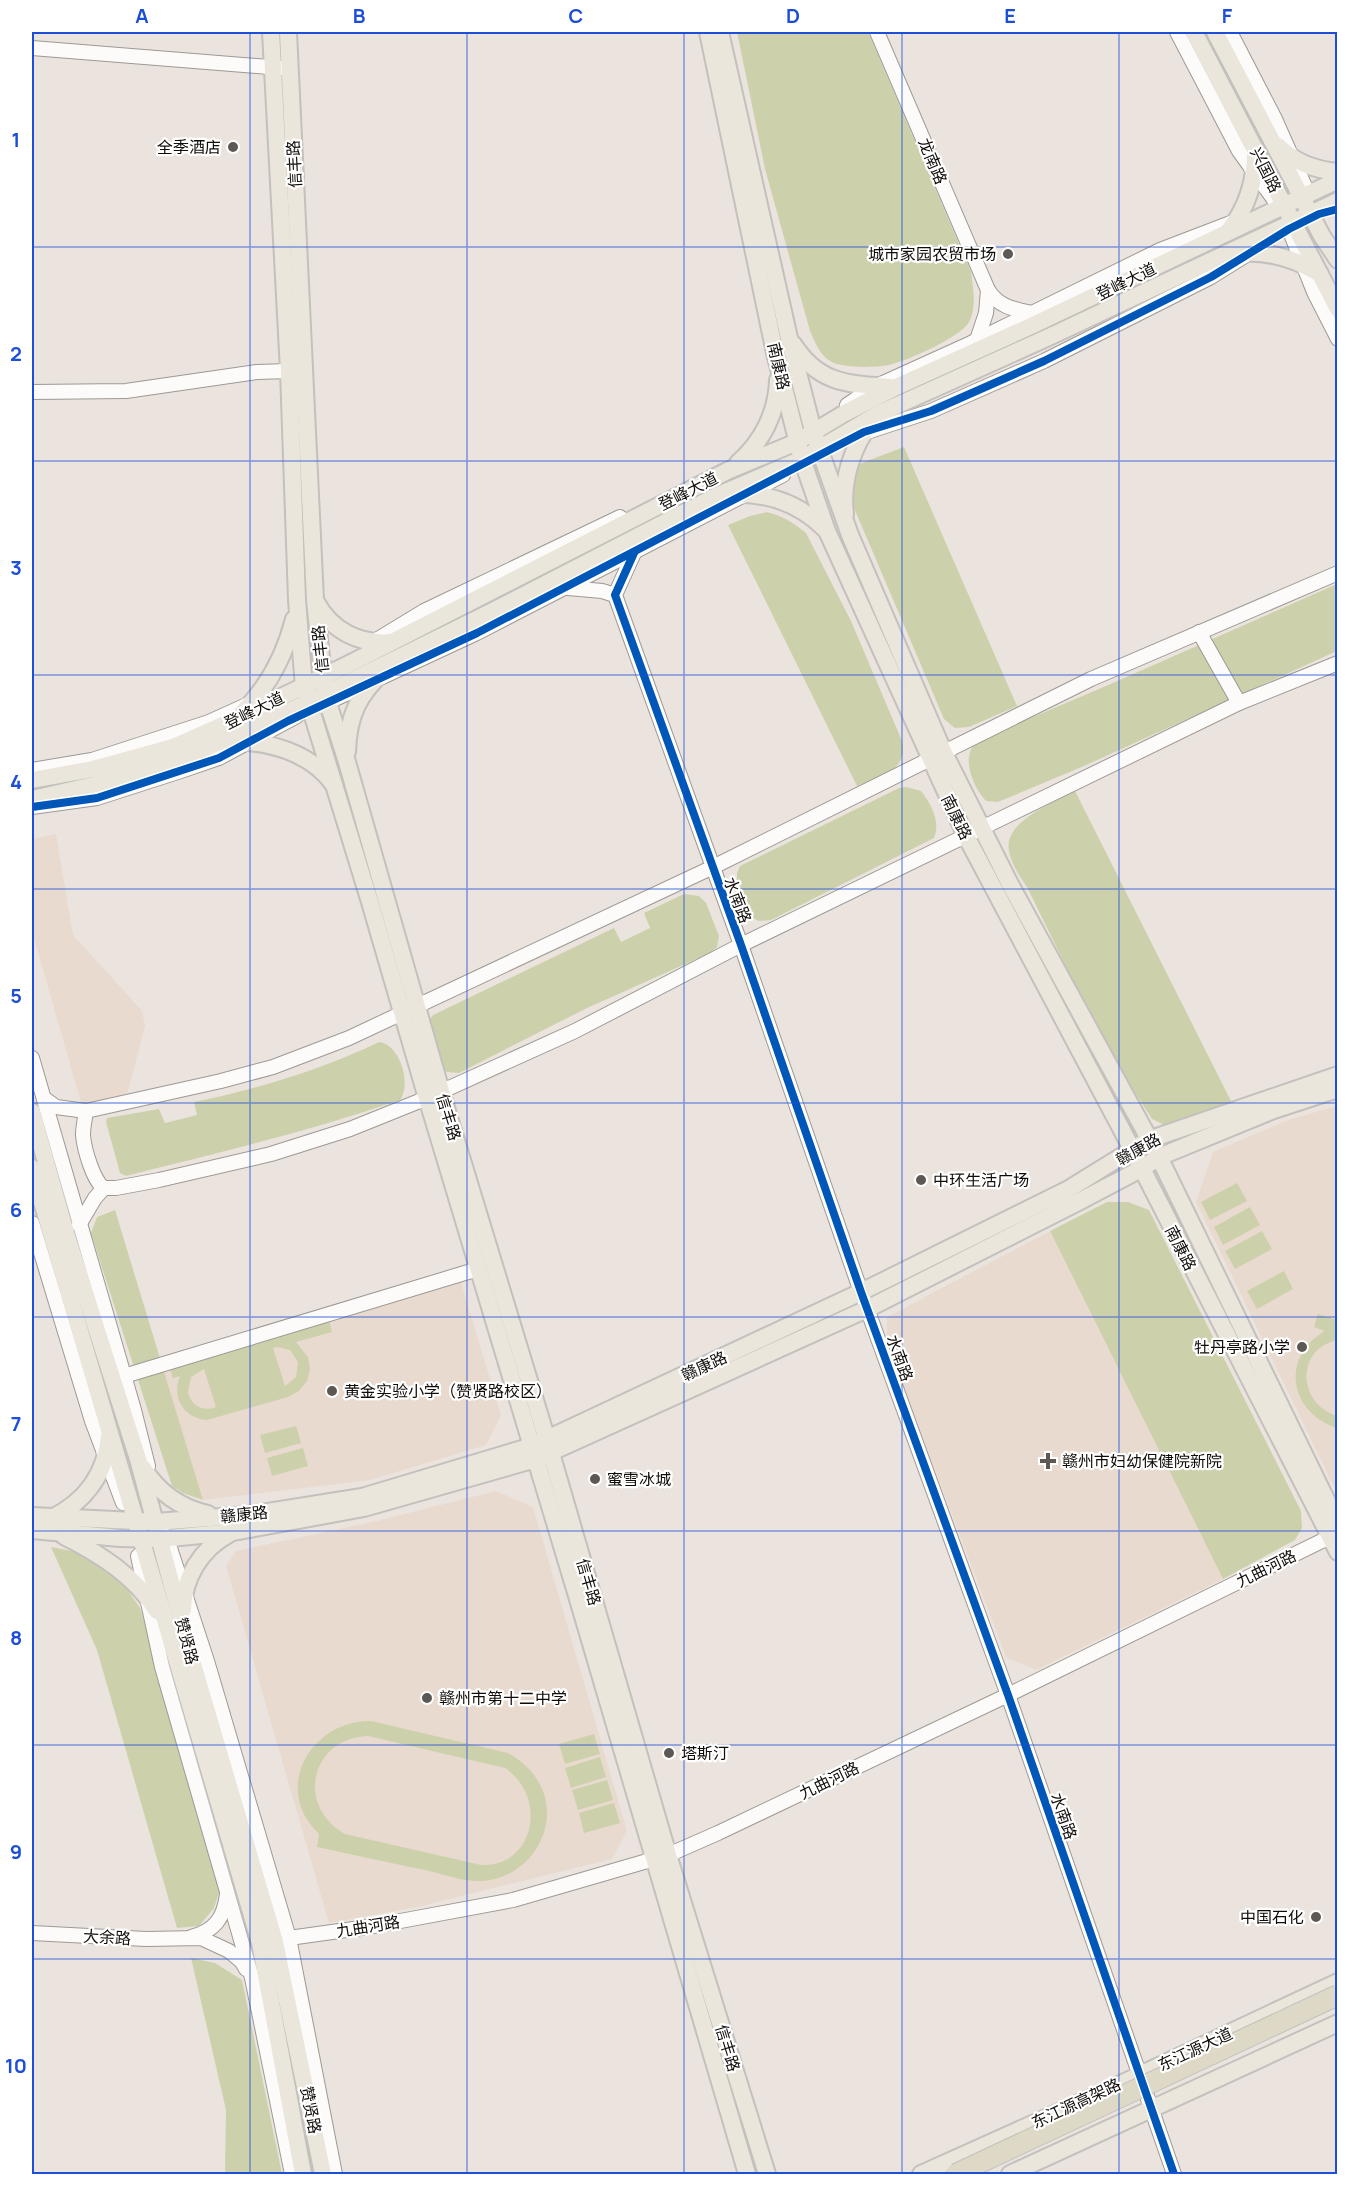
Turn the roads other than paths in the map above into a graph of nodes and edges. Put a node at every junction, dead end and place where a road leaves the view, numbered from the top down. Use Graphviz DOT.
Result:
graph roads {
  1 [pos="271,32"];
  2 [pos="288,32"];
  3 [pos="708,32"];
  4 [pos="720,32"];
  5 [pos="877,32"];
  6 [pos="1177,32"];
  7 [pos="1194,32"];
  8 [pos="1215,32"];
  9 [pos="1230,32"];
  10 [pos="32,48"];
  11 [pos="281,68"];
  12 [pos="1273,141"];
  13 [pos="1255,149"];
  14 [pos="1291,157"];
  15 [pos="1255,172"];
  16 [pos="1338,172"];
  17 [pos="1338,180"];
  18 [pos="1304,194"];
  19 [pos="1338,201"];
  20 [pos="1281,205"];
  21 [pos="1338,210"];
  22 [pos="1315,214"];
  23 [pos="1291,225"];
  24 [pos="1232,227"];
  25 [pos="1338,245"];
  26 [pos="1251,252"];
  27 [pos="1221,255"];
  28 [pos="1338,260"];
  29 [pos="1304,265"];
  30 [pos="1320,274"];
  31 [pos="988,290"];
  32 [pos="1338,309"];
  33 [pos="1032,313"];
  34 [pos="789,338"];
  35 [pos="1338,339"];
  36 [pos="977,340"];
  37 [pos="775,353"];
  38 [pos="289,371"];
  39 [pos="874,387"];
  40 [pos="894,388"];
  41 [pos="32,392"];
  42 [pos="880,413"];
  43 [pos="813,429"];
  44 [pos="864,432"];
  45 [pos="796,439"];
  46 [pos="820,452"];
  47 [pos="747,454"];
  48 [pos="802,461"];
  49 [pos="727,471"];
  50 [pos="747,494"];
  51 [pos="716,496"];
  52 [pos="827,531"];
  53 [pos="849,535"];
  54 [pos="634,553"];
  55 [pos="1338,573"];
  56 [pos="568,588"];
  57 [pos="615,595"];
  58 [pos="297,600"];
  59 [pos="315,600"];
  60 [pos="1199,632"];
  61 [pos="373,642"];
  62 [pos="392,642"];
  63 [pos="396,659"];
  64 [pos="1338,663"];
  65 [pos="371,683"];
  66 [pos="324,686"];
  67 [pos="307,694"];
  68 [pos="252,702"];
  69 [pos="1239,703"];
  70 [pos="234,720"];
  71 [pos="222,741"];
  72 [pos="250,741"];
  73 [pos="936,755"];
  74 [pos="347,762"];
  75 [pos="32,772"];
  76 [pos="63,775"];
  77 [pos="32,780"];
  78 [pos="337,790"];
  79 [pos="34,801"];
  80 [pos="983,828"];
  81 [pos="966,836"];
  82 [pos="711,868"];
  83 [pos="741,945"];
  84 [pos="410,1010"];
  85 [pos="32,1058"];
  86 [pos="1338,1075"];
  87 [pos="1338,1089"];
  88 [pos="434,1095"];
  89 [pos="45,1100"];
  90 [pos="86,1111"];
  91 [pos="32,1112"];
  92 [pos="1148,1140"];
  93 [pos="1133,1151"];
  94 [pos="1159,1157"];
  95 [pos="32,1168"];
  96 [pos="1141,1169"];
  97 [pos="104,1188"];
  98 [pos="32,1223"];
  99 [pos="79,1225"];
  100 [pos="478,1269"];
  101 [pos="861,1292"];
  102 [pos="867,1309"];
  103 [pos="123,1376"];
  104 [pos="108,1423"];
  105 [pos="541,1450"];
  106 [pos="106,1454"];
  107 [pos="138,1459"];
  108 [pos="151,1479"];
  109 [pos="32,1516"];
  110 [pos="158,1522"];
  111 [pos="231,1524"];
  112 [pos="54,1525"];
  113 [pos="32,1530"];
  114 [pos="135,1530"];
  115 [pos="1335,1531"];
  116 [pos="163,1539"];
  117 [pos="1338,1552"];
  118 [pos="184,1592"];
  119 [pos="149,1600"];
  120 [pos="184,1626"];
  121 [pos="169,1642"];
  122 [pos="1008,1695"];
  123 [pos="228,1832"];
  124 [pos="246,1840"];
  125 [pos="661,1856"];
  126 [pos="270,1872"];
  127 [pos="227,1888"];
  128 [pos="32,1933"];
  129 [pos="289,1938"];
  130 [pos="183,1939"];
  131 [pos="252,1978"];
  132 [pos="1338,1982"];
  133 [pos="298,1985"];
  134 [pos="1338,1995"];
  135 [pos="1338,2009"];
  136 [pos="273,2014"];
  137 [pos="1338,2023"];
  138 [pos="294,2029"];
  139 [pos="1140,2075"];
  140 [pos="1150,2109"];
  141 [pos="292,2175"];
  142 [pos="303,2175"];
  143 [pos="323,2175"];
  144 [pos="335,2175"];
  145 [pos="747,2175"];
  146 [pos="767,2175"];
  147 [pos="921,2175"];
  148 [pos="956,2175"];
  149 [pos="985,2175"];
  150 [pos="1010,2175"];
  151 [pos="1174,2175"];
  1 -- 11 [label="main road, 信丰路"];
  2 -- 11 [label="main road, 信丰路"];
  3 -- 37 [label="main road, 南康路"];
  4 -- 34 [label="main road, 南康路"];
  5 -- 31 [label="street, 龙南路"];
  6 -- 15 [label="street"];
  7 -- 13 [label="main road, 兴国路"];
  8 -- 12 [label="main road, 兴国路"];
  9 -- 14 [label="street"];
  10 -- 11 [label="street"];
  11 -- 38 [label="main road, 信丰路"];
  11 -- 59 [label="main road, 信丰路"];
  12 -- 14 [label="main road"];
  12 -- 18 [label="main road, 兴国路"];
  13 -- 15 [label="main road"];
  13 -- 20 [label="main road, 兴国路"];
  14 -- 16 [label="main road"];
  14 -- 18 [label="street"];
  15 -- 20 [label="street"];
  15 -- 24 [label="main road"];
  16 -- 18 [label="street"];
  17 -- 18 [label="main road, 登峰大道"];
  18 -- 20 [label="main road, 登峰大道"];
  18 -- 22 [label="main road, 兴国路"];
  19 -- 22 [label="main road, 登峰大道"];
  20 -- 23 [label="main road, 兴国路"];
  20 -- 24 [label="main road, 登峰大道"];
  21 -- 22 [label="street"];
  22 -- 23 [label="main road, 登峰大道"];
  22 -- 25 [label="street"];
  22 -- 28 [label="main road, 兴国路"];
  23 -- 26 [label="street"];
  23 -- 27 [label="main road, 登峰大道"];
  23 -- 29 [label="street"];
  23 -- 30 [label="main road, 兴国路"];
  24 -- 33 [label="street"];
  24 -- 40 [label="main road, 登峰大道"];
  26 -- 27 [label="main road"];
  26 -- 29 [label="main road"];
  26 -- 44 [label="street"];
  27 -- 42 [label="main road, 登峰大道"];
  29 -- 30 [label="main road"];
  29 -- 35 [label="street"];
  30 -- 32 [label="main road, 兴国路"];
  31 -- 33 [label="street"];
  31 -- 36 [label="street"];
  33 -- 36 [label="street"];
  34 -- 39 [label="main road"];
  34 -- 43 [label="main road, 南康路"];
  36 -- 39 [label="street"];
  37 -- 45 [label="main road, 南康路"];
  37 -- 47 [label="main road"];
  38 -- 41 [label="street"];
  38 -- 58 [label="main road, 信丰路"];
  39 -- 40 [label="main road"];
  39 -- 43 [label="street"];
  40 -- 43 [label="main road, 登峰大道"];
  42 -- 44 [label="main road"];
  42 -- 46 [label="main road, 登峰大道"];
  43 -- 45 [label="main road, 登峰大道"];
  43 -- 46 [label="main road, 南康路"];
  44 -- 46 [label="street"];
  44 -- 53 [label="main road"];
  45 -- 47 [label="street"];
  45 -- 48 [label="main road, 南康路"];
  45 -- 49 [label="main road, 登峰大道"];
  46 -- 48 [label="main road, 登峰大道"];
  46 -- 53 [label="main road, 南康路"];
  47 -- 49 [label="main road"];
  47 -- 61 [label="street"];
  48 -- 50 [label="street"];
  48 -- 51 [label="main road, 登峰大道"];
  48 -- 52 [label="main road, 南康路"];
  49 -- 62 [label="main road, 登峰大道"];
  50 -- 51 [label="main road"];
  50 -- 52 [label="main road"];
  50 -- 54 [label="street"];
  51 -- 63 [label="main road, 登峰大道"];
  52 -- 73 [label="main road, 南康路"];
  53 -- 73 [label="main road, 南康路"];
  54 -- 56 [label="street"];
  54 -- 57 [label="street"];
  55 -- 60 [label="street"];
  56 -- 57 [label="street"];
  56 -- 65 [label="street"];
  57 -- 82 [label="street, 水南路"];
  58 -- 67 [label="main road, 信丰路"];
  58 -- 68 [label="main road"];
  59 -- 61 [label="main road"];
  59 -- 66 [label="main road, 信丰路"];
  60 -- 69 [label="street"];
  60 -- 73 [label="street"];
  61 -- 62 [label="main road"];
  61 -- 66 [label="street"];
  62 -- 66 [label="main road, 登峰大道"];
  63 -- 65 [label="main road"];
  63 -- 66 [label="main road, 登峰大道"];
  64 -- 69 [label="street"];
  65 -- 66 [label="street"];
  65 -- 74 [label="main road"];
  66 -- 67 [label="main road, 登峰大道"];
  66 -- 67 [label="street"];
  66 -- 74 [label="main road, 信丰路"];
  67 -- 68 [label="street"];
  67 -- 70 [label="main road, 登峰大道"];
  67 -- 71 [label="main road, 登峰大道"];
  67 -- 72 [label="street"];
  67 -- 78 [label="main road, 信丰路"];
  68 -- 70 [label="main road"];
  68 -- 75 [label="street"];
  69 -- 80 [label="street"];
  70 -- 76 [label="main road, 登峰大道"];
  71 -- 72 [label="main road"];
  71 -- 79 [label="main road, 登峰大道"];
  72 -- 78 [label="main road"];
  72 -- 79 [label="street"];
  73 -- 80 [label="main road, 南康路"];
  73 -- 81 [label="main road, 南康路"];
  73 -- 82 [label="street"];
  74 -- 84 [label="main road, 信丰路"];
  75 -- 76 [label="main road"];
  76 -- 77 [label="main road, 登峰大道"];
  78 -- 84 [label="main road, 信丰路"];
  80 -- 81 [label="street"];
  80 -- 92 [label="main road, 南康路"];
  81 -- 83 [label="street"];
  81 -- 93 [label="main road, 南康路"];
  82 -- 83 [label="street, 水南路"];
  82 -- 84 [label="street"];
  83 -- 88 [label="street"];
  83 -- 101 [label="street, 水南路"];
  84 -- 88 [label="main road, 信丰路"];
  84 -- 90 [label="street"];
  85 -- 89 [label="street"];
  86 -- 92 [label="main road, 赣康路"];
  87 -- 94 [label="main road, 赣康路"];
  88 -- 97 [label="street"];
  88 -- 100 [label="main road, 信丰路"];
  88 -- 105 [label="main road, 信丰路"];
  89 -- 90 [label="street"];
  89 -- 99 [label="street"];
  90 -- 97 [label="street"];
  91 -- 107 [label="main road, 赞贤路"];
  92 -- 93 [label="main road, 赣康路"];
  92 -- 94 [label="main road, 南康路"];
  93 -- 96 [label="main road, 南康路"];
  93 -- 101 [label="main road, 赣康路"];
  94 -- 96 [label="main road, 赣康路"];
  94 -- 115 [label="main road, 南康路"];
  95 -- 104 [label="main road, 赞贤路"];
  96 -- 102 [label="main road, 赣康路"];
  96 -- 115 [label="main road, 南康路"];
  97 -- 99 [label="street"];
  98 -- 106 [label="street"];
  99 -- 103 [label="street"];
  100 -- 103 [label="street"];
  100 -- 105 [label="main road, 信丰路"];
  101 -- 102 [label="street, 水南路"];
  101 -- 105 [label="main road, 赣康路"];
  102 -- 105 [label="main road, 赣康路"];
  102 -- 122 [label="street, 水南路"];
  103 -- 108 [label="street"];
  104 -- 106 [label="main road"];
  104 -- 114 [label="main road, 赞贤路"];
  105 -- 111 [label="main road, 赣康路"];
  105 -- 125 [label="main road, 信丰路"];
  106 -- 112 [label="main road"];
  106 -- 114 [label="street"];
  107 -- 108 [label="main road"];
  107 -- 110 [label="main road, 赞贤路"];
  108 -- 110 [label="street"];
  108 -- 111 [label="main road"];
  109 -- 112 [label="main road, 赣康路"];
  110 -- 111 [label="main road, 赣康路"];
  110 -- 114 [label="main road, 赣康路"];
  110 -- 116 [label="main road, 赞贤路"];
  111 -- 116 [label="main road, 赣康路"];
  111 -- 118 [label="main road"];
  112 -- 113 [label="main road, 赣康路"];
  112 -- 114 [label="main road, 赣康路"];
  112 -- 119 [label="main road"];
  114 -- 116 [label="main road, 赣康路"];
  114 -- 119 [label="street"];
  114 -- 121 [label="main road, 赞贤路"];
  115 -- 117 [label="main road, 南康路"];
  115 -- 122 [label="street, 九曲河路"];
  116 -- 118 [label="street"];
  116 -- 120 [label="main road, 赞贤路"];
  118 -- 120 [label="main road"];
  118 -- 126 [label="street"];
  119 -- 121 [label="main road"];
  119 -- 127 [label="street"];
  120 -- 124 [label="main road, 赞贤路"];
  121 -- 123 [label="main road, 赞贤路"];
  122 -- 125 [label="street, 九曲河路"];
  122 -- 139 [label="street, 水南路"];
  123 -- 127 [label="street"];
  123 -- 136 [label="main road, 赞贤路"];
  124 -- 126 [label="street"];
  124 -- 138 [label="main road, 赞贤路"];
  125 -- 129 [label="street, 九曲河路"];
  125 -- 145 [label="main road, 信丰路"];
  125 -- 146 [label="main road, 信丰路"];
  126 -- 129 [label="street"];
  127 -- 130 [label="street"];
  127 -- 131 [label="street"];
  128 -- 130 [label="street, 大余路"];
  129 -- 133 [label="street"];
  130 -- 131 [label="street"];
  131 -- 136 [label="street"];
  131 -- 141 [label="street"];
  132 -- 139 [label="main road, 东江源大道"];
  133 -- 138 [label="street"];
  133 -- 144 [label="street"];
  134 -- 148 [label="highway, 东江源高架路, bridge"];
  135 -- 149 [label="highway, 东江源高架路"];
  136 -- 142 [label="main road, 赞贤路"];
  137 -- 140 [label="main road"];
  138 -- 143 [label="main road, 赞贤路"];
  139 -- 140 [label="street, 水南路"];
  139 -- 147 [label="main road, 东江源大道"];
  140 -- 150 [label="main road"];
  140 -- 151 [label="street, 水南路"];
}
